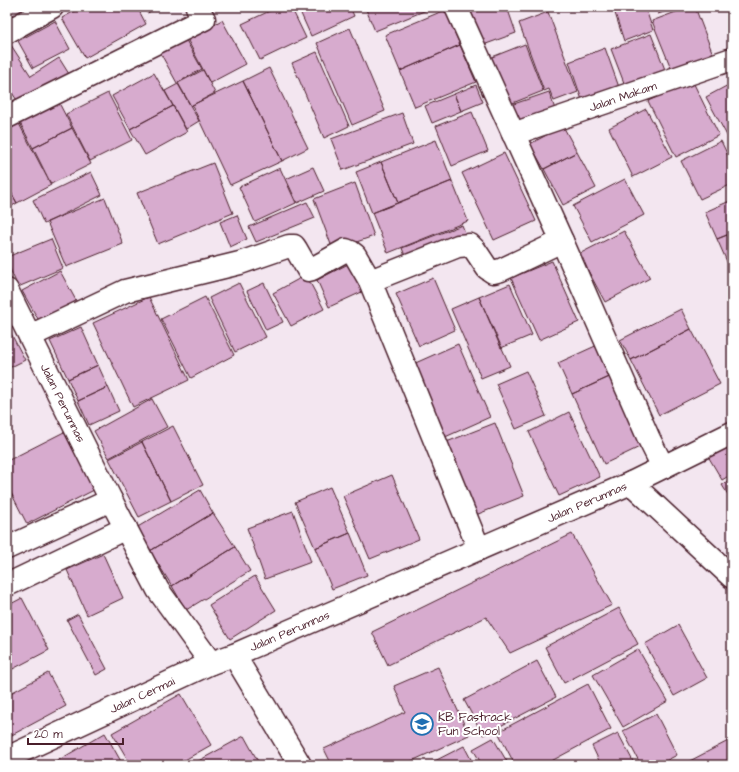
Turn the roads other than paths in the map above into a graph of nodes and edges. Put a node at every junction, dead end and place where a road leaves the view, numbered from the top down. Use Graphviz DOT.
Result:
graph roads {
  1 [pos="52,7"];
  2 [pos="197,7"];
  3 [pos="456,7"];
  4 [pos="7,32"];
  5 [pos="732,59"];
  6 [pos="7,117"];
  7 [pos="513,134"];
  8 [pos="562,241"];
  9 [pos="370,281"];
  10 [pos="7,290"];
  11 [pos="30,336"];
  12 [pos="732,433"];
  13 [pos="663,467"];
  14 [pos="631,483"];
  15 [pos="111,500"];
  16 [pos="126,528"];
  17 [pos="7,548"];
  18 [pos="479,548"];
  19 [pos="732,577"];
  20 [pos="7,585"];
  21 [pos="234,654"];
  22 [pos="211,663"];
  23 [pos="7,758"];
  24 [pos="300,765"];
  1 -- 4 [label="street"];
  2 -- 6 [label="street"];
  3 -- 7 [label="street"];
  5 -- 7 [label="street, Jalan Makam"];
  7 -- 8 [label="street"];
  8 -- 9 [label="street"];
  8 -- 13 [label="street"];
  9 -- 11 [label="street"];
  9 -- 18 [label="street"];
  10 -- 11 [label="street, Jalan Perumnas"];
  11 -- 15 [label="street, Jalan Perumnas"];
  12 -- 13 [label="street"];
  13 -- 14 [label="street"];
  14 -- 18 [label="street, Jalan Perumnas"];
  14 -- 19 [label="street, Jalan Perumnas"];
  15 -- 16 [label="street, Jalan Perumnas"];
  15 -- 17 [label="street"];
  16 -- 20 [label="street"];
  16 -- 22 [label="street, Jalan Perumnas"];
  18 -- 21 [label="street, Jalan Perumnas"];
  21 -- 22 [label="street, Jalan Perumnas"];
  21 -- 24 [label="street"];
  22 -- 23 [label="street, Jalan Cermai"];
}
